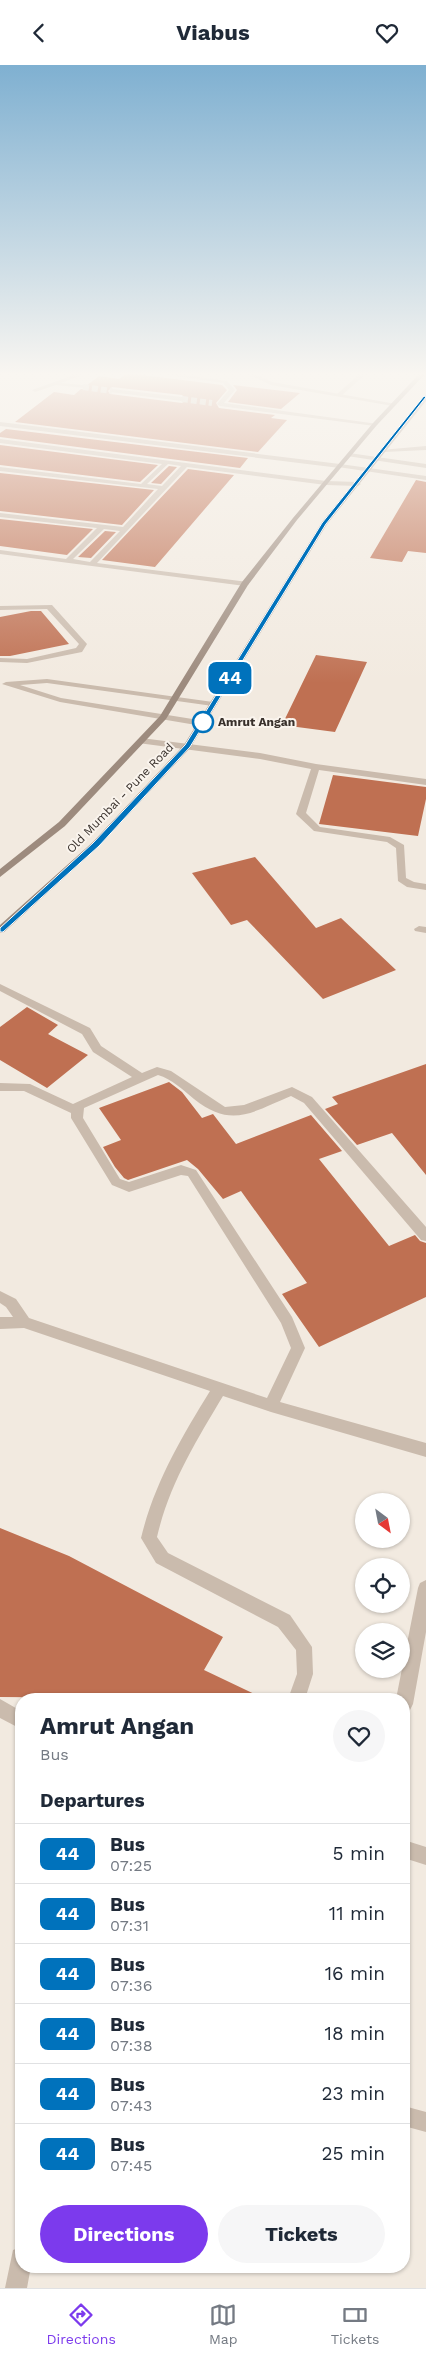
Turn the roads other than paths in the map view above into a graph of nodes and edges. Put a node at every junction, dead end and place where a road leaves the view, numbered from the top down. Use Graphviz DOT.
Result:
graph roads {
  1 [pos="56,476"];
  2 [pos="153,476"];
  3 [pos="174,476"];
  4 [pos="269,476"];
  5 [pos="332,476"];
  6 [pos="364,476"];
  7 [pos="410,476"];
  8 [pos="426,478"];
  9 [pos="326,483"];
  10 [pos="358,484"];
  11 [pos="142,486"];
  12 [pos="162,488"];
  13 [pos="0,515"];
  14 [pos="102,527"];
  15 [pos="124,529"];
  16 [pos="0,552"];
  17 [pos="68,561"];
  18 [pos="92,564"];
  19 [pos="245,584"];
  20 [pos="0,608"];
  21 [pos="0,660"];
  22 [pos="3,684"];
  23 [pos="175,699"];
  24 [pos="213,704"];
  25 [pos="163,717"];
  26 [pos="202,723"];
  27 [pos="141,741"];
  28 [pos="187,746"];
  29 [pos="316,767"];
  30 [pos="426,782"];
  31 [pos="0,874"];
  32 [pos="426,887"];
  33 [pos="0,930"];
  34 [pos="0,987"];
  35 [pos="142,1078"];
  36 [pos="0,1087"];
  37 [pos="77,1111"];
  38 [pos="426,1236"];
  39 [pos="0,1297"];
  40 [pos="24,1322"];
  41 [pos="0,1323"];
  42 [pos="219,1389"];
  43 [pos="271,1406"];
  44 [pos="426,1450"];
  45 [pos="426,1588"];
  46 [pos="424,1613"];
  47 [pos="298,1693"];
  48 [pos="406,1693"];
  49 [pos="0,1708"];
  50 [pos="15,1717"];
  51 [pos="410,1851"];
  52 [pos="426,1856"];
  53 [pos="410,2119"];
  54 [pos="426,2123"];
  55 [pos="18,2273"];
  56 [pos="16,2288"];
  1 -- 11 [label="street"];
  2 -- 11 [label="street"];
  3 -- 12 [label="street"];
  4 -- 9 [label="street"];
  5 -- 9 [label="main road, Old Mumbai - Pune Road"];
  6 -- 10 [label="main road, Old Mumbai - Pune Road"];
  7 -- 8 [label="street"];
  9 -- 10 [label="street"];
  9 -- 19 [label="main road, Old Mumbai - Pune Road"];
  10 -- 24 [label="main road, Old Mumbai - Pune Road"];
  11 -- 12 [label="street"];
  12 -- 15 [label="street"];
  13 -- 14 [label="street"];
  14 -- 15 [label="street"];
  14 -- 17 [label="street"];
  15 -- 18 [label="street"];
  16 -- 17 [label="street"];
  17 -- 18 [label="street"];
  18 -- 19 [label="street"];
  19 -- 23 [label="main road, Old Mumbai - Pune Road"];
  20 -- 21 [label="street"];
  22 -- 23 [label="street"];
  22 -- 25 [label="street"];
  23 -- 24 [label="street"];
  23 -- 25 [label="main road, Old Mumbai - Pune Road"];
  24 -- 26 [label="main road, Old Mumbai - Pune Road"];
  25 -- 26 [label="street"];
  25 -- 27 [label="main road, Old Mumbai - Pune Road"];
  26 -- 28 [label="main road, Old Mumbai - Pune Road"];
  27 -- 28 [label="street"];
  27 -- 31 [label="main road, Old Mumbai - Pune Road"];
  28 -- 29 [label="street"];
  28 -- 33 [label="main road, Old Mumbai - Pune Road"];
  29 -- 30 [label="street"];
  29 -- 32 [label="street"];
  34 -- 35 [label="street"];
  35 -- 37 [label="street"];
  35 -- 38 [label="street"];
  36 -- 37 [label="street"];
  37 -- 43 [label="street"];
  39 -- 40 [label="street"];
  40 -- 41 [label="street"];
  40 -- 42 [label="street"];
  42 -- 43 [label="street"];
  42 -- 47 [label="street"];
  43 -- 44 [label="street"];
  45 -- 46 [label="street"];
  46 -- 48 [label="street"];
  49 -- 50 [label="street"];
  51 -- 52 [label="street"];
  53 -- 54 [label="street"];
  55 -- 56 [label="street"];
}
